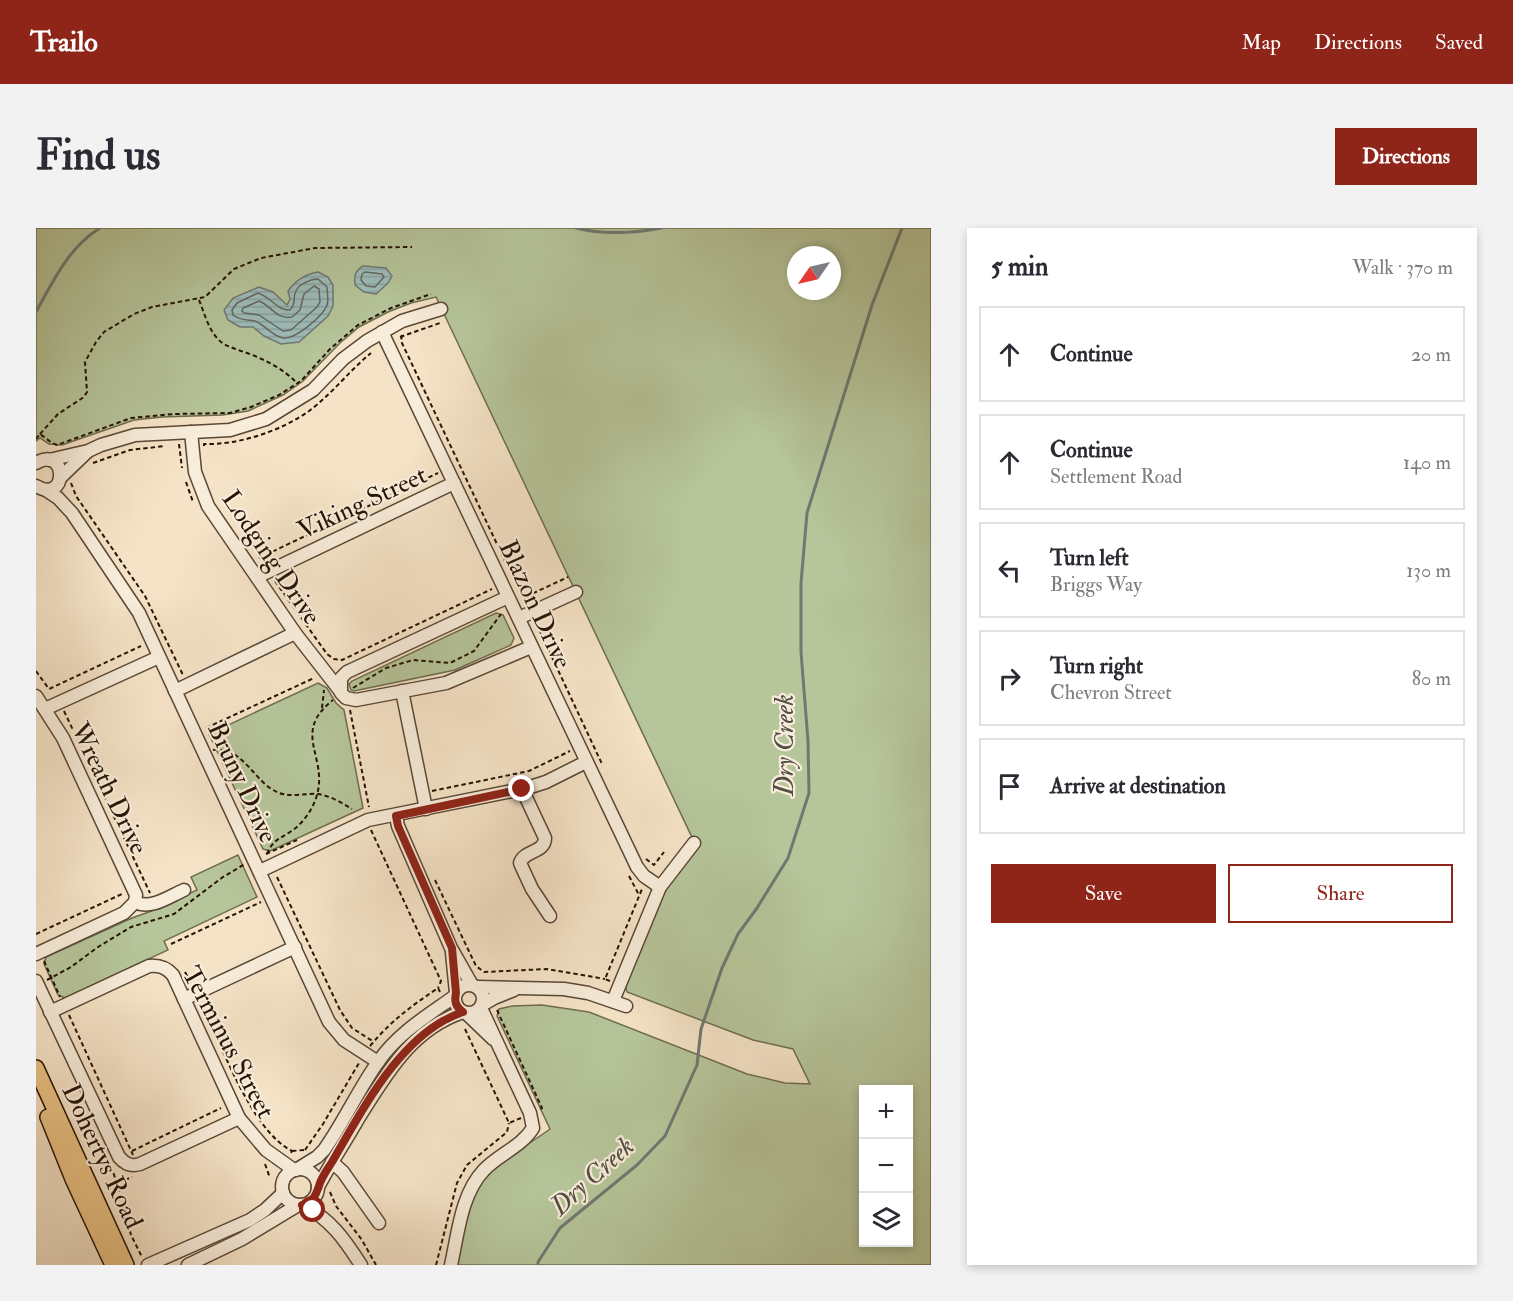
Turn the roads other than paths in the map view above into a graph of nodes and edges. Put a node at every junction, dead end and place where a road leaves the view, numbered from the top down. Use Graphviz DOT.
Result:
graph roads {
  1 [pos="441,309"];
  2 [pos="382,332"];
  3 [pos="187,440"];
  4 [pos="88,451"];
  5 [pos="49,460"];
  6 [pos="36,464"];
  7 [pos="60,479"];
  8 [pos="454,483"];
  9 [pos="40,489"];
  10 [pos="72,513"];
  11 [pos="262,574"];
  12 [pos="576,591"];
  13 [pos="510,601"];
  14 [pos="519,618"];
  15 [pos="295,633"];
  16 [pos="531,646"];
  17 [pos="159,657"];
  18 [pos="317,672"];
  19 [pos="342,686"];
  20 [pos="402,691"];
  21 [pos="175,692"];
  22 [pos="36,696"];
  23 [pos="45,709"];
  24 [pos="586,762"];
  25 [pos="522,789"];
  26 [pos="426,809"];
  27 [pos="396,816"];
  28 [pos="694,843"];
  29 [pos="257,865"];
  30 [pos="660,887"];
  31 [pos="184,890"];
  32 [pos="135,903"];
  33 [pos="550,916"];
  34 [pos="295,947"];
  35 [pos="452,948"];
  36 [pos="38,953"];
  37 [pos="37,983"];
  38 [pos="474,986"];
  39 [pos="518,989"];
  40 [pos="456,994"];
  41 [pos="184,999"];
  42 [pos="613,1001"];
  43 [pos="626,1006"];
  44 [pos="482,1007"];
  45 [pos="50,1011"];
  46 [pos="464,1013"];
  47 [pos="494,1040"];
  48 [pos="378,1062"];
  49 [pos="36,1068"];
  50 [pos="36,1087"];
  51 [pos="236,1119"];
  52 [pos="266,1150"];
  53 [pos="332,1162"];
  54 [pos="292,1168"];
  55 [pos="283,1190"];
  56 [pos="322,1190"];
  57 [pos="300,1205"];
  58 [pos="379,1223"];
  59 [pos="334,1227"];
  60 [pos="146,1261"];
  61 [pos="113,1265"];
  62 [pos="126,1265"];
  63 [pos="188,1265"];
  64 [pos="361,1265"];
  65 [pos="451,1265"];
  1 -- 2 [label="street"];
  2 -- 3 [label="street"];
  2 -- 8 [label="street, Blazon Drive"];
  3 -- 4 [label="street"];
  3 -- 11 [label="street, Lodging Drive"];
  4 -- 5 [label="street"];
  4 -- 7 [label="street"];
  5 -- 6 [label="street"];
  5 -- 7 [label="street, Bruny Drive"];
  7 -- 9 [label="street"];
  7 -- 10 [label="street, Bruny Drive"];
  8 -- 11 [label="street, Viking Street"];
  8 -- 13 [label="street, Blazon Drive"];
  9 -- 10 [label="street, Bruny Drive"];
  10 -- 17 [label="street, Bruny Drive"];
  11 -- 15 [label="street, Lodging Drive"];
  12 -- 14 [label="street"];
  13 -- 14 [label="street, Blazon Drive"];
  13 -- 19 [label="street"];
  14 -- 16 [label="street, Blazon Drive"];
  15 -- 18 [label="street, Lodging Drive"];
  15 -- 21 [label="street"];
  16 -- 20 [label="street"];
  16 -- 24 [label="street, Blazon Drive"];
  17 -- 21 [label="street, Bruny Drive"];
  17 -- 23 [label="street"];
  18 -- 19 [label="street, Lodging Drive"];
  18 -- 19 [label="street"];
  19 -- 20 [label="street"];
  20 -- 26 [label="street"];
  21 -- 29 [label="street, Bruny Drive"];
  22 -- 23 [label="street, Wreath Drive"];
  23 -- 32 [label="street, Wreath Drive"];
  24 -- 25 [label="street"];
  24 -- 30 [label="street, Blazon Drive"];
  25 -- 26 [label="street"];
  25 -- 33 [label="street"];
  26 -- 27 [label="street"];
  27 -- 29 [label="street"];
  27 -- 35 [label="street"];
  28 -- 30 [label="street"];
  29 -- 34 [label="street, Bruny Drive"];
  30 -- 42 [label="street"];
  31 -- 32 [label="street"];
  32 -- 36 [label="street"];
  34 -- 41 [label="street"];
  34 -- 48 [label="street, Bruny Drive"];
  35 -- 38 [label="street"];
  35 -- 40 [label="street"];
  37 -- 45 [label="street"];
  38 -- 39 [label="street"];
  38 -- 40 [label="street"];
  38 -- 44 [label="street"];
  39 -- 42 [label="street"];
  39 -- 44 [label="street"];
  40 -- 46 [label="street"];
  40 -- 48 [label="street"];
  41 -- 45 [label="street, Terminus Street"];
  41 -- 51 [label="street, Terminus Street"];
  42 -- 43 [label="street"];
  44 -- 46 [label="street"];
  44 -- 47 [label="street"];
  45 -- 51 [label="street"];
  46 -- 47 [label="street"];
  46 -- 53 [label="street"];
  47 -- 65 [label="street"];
  48 -- 54 [label="street"];
  49 -- 62 [label="main road, Dohertys Road"];
  50 -- 61 [label="main road, Dohertys Road"];
  51 -- 52 [label="street, Terminus Street"];
  52 -- 54 [label="street, Terminus Street"];
  52 -- 55 [label="street, Terminus Street"];
  53 -- 56 [label="street"];
  53 -- 58 [label="street"];
  54 -- 55 [label="street"];
  54 -- 56 [label="street"];
  55 -- 57 [label="street"];
  55 -- 60 [label="street"];
  56 -- 57 [label="street"];
  56 -- 59 [label="street"];
  57 -- 59 [label="street"];
  57 -- 63 [label="street"];
  59 -- 64 [label="street"];
}
